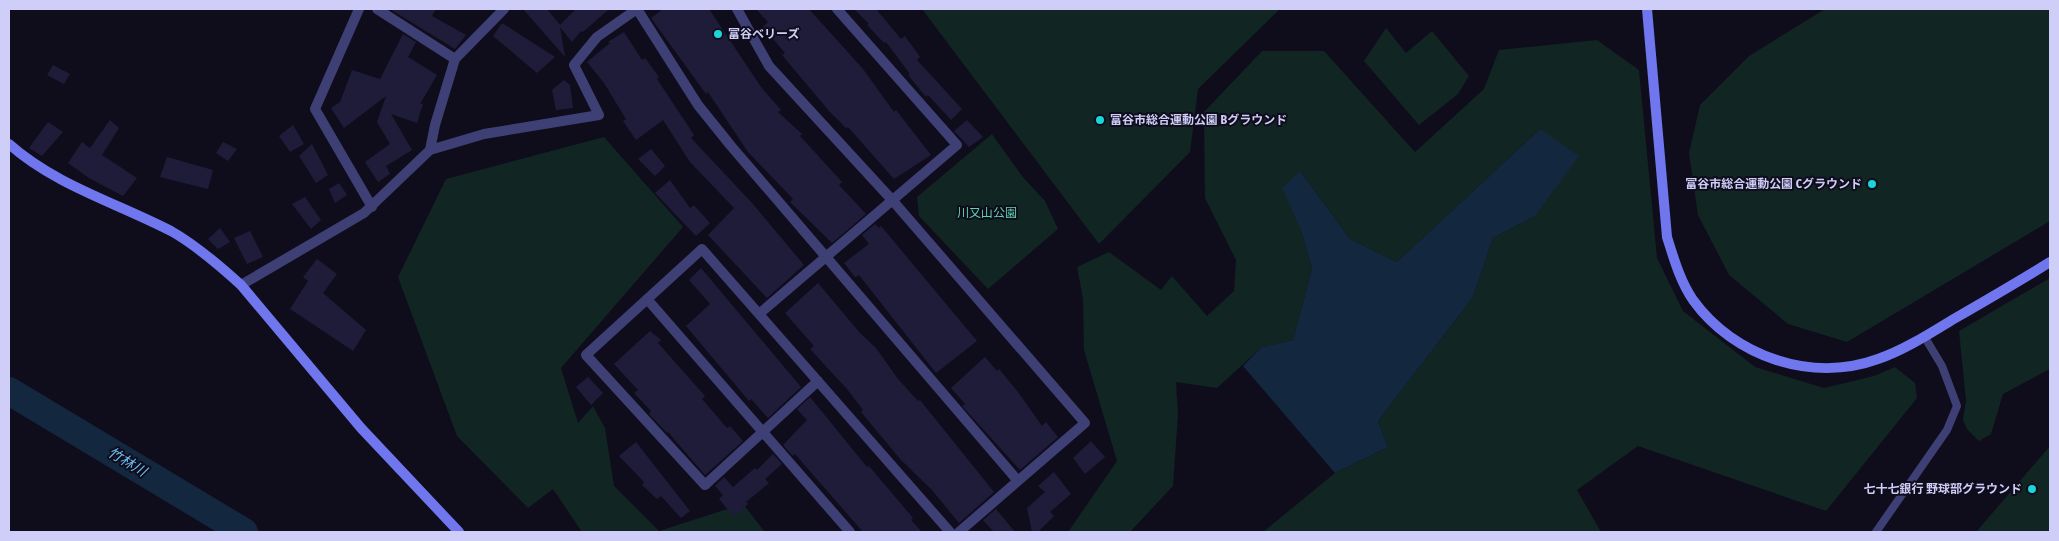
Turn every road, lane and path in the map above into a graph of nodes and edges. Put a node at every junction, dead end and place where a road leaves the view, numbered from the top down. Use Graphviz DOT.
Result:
graph roads {
  1 [pos="359,9"];
  2 [pos="377,9"];
  3 [pos="504,9"];
  4 [pos="637,9"];
  5 [pos="737,9"];
  6 [pos="838,9"];
  7 [pos="1647,9"];
  8 [pos="455,59"];
  9 [pos="9,144"];
  10 [pos="430,150"];
  11 [pos="893,201"];
  12 [pos="372,207"];
  13 [pos="826,257"];
  14 [pos="2050,262"];
  15 [pos="241,285"];
  16 [pos="647,299"];
  17 [pos="760,314"];
  18 [pos="1924,336"];
  19 [pos="818,381"];
  20 [pos="762,432"];
  21 [pos="1018,482"];
  22 [pos="459,532"];
  23 [pos="850,532"];
  24 [pos="950,532"];
  25 [pos="959,532"];
  26 [pos="1876,532"];
  1 -- 12 [label="street"];
  2 -- 8 [label="street"];
  3 -- 8 [label="street"];
  4 -- 10 [label="street"];
  4 -- 13 [label="street"];
  5 -- 11 [label="street"];
  6 -- 11 [label="street"];
  7 -- 18 [label="street"];
  8 -- 10 [label="street"];
  9 -- 15 [label="street"];
  10 -- 12 [label="street"];
  11 -- 13 [label="street"];
  11 -- 21 [label="street"];
  12 -- 15 [label="street"];
  13 -- 17 [label="street"];
  13 -- 21 [label="street"];
  14 -- 18 [label="street"];
  15 -- 22 [label="street"];
  16 -- 17 [label="street"];
  16 -- 20 [label="street"];
  16 -- 20 [label="street"];
  17 -- 19 [label="street"];
  18 -- 26 [label="lane"];
  19 -- 20 [label="street"];
  19 -- 24 [label="street"];
  20 -- 23 [label="street"];
  21 -- 25 [label="street"];
}
